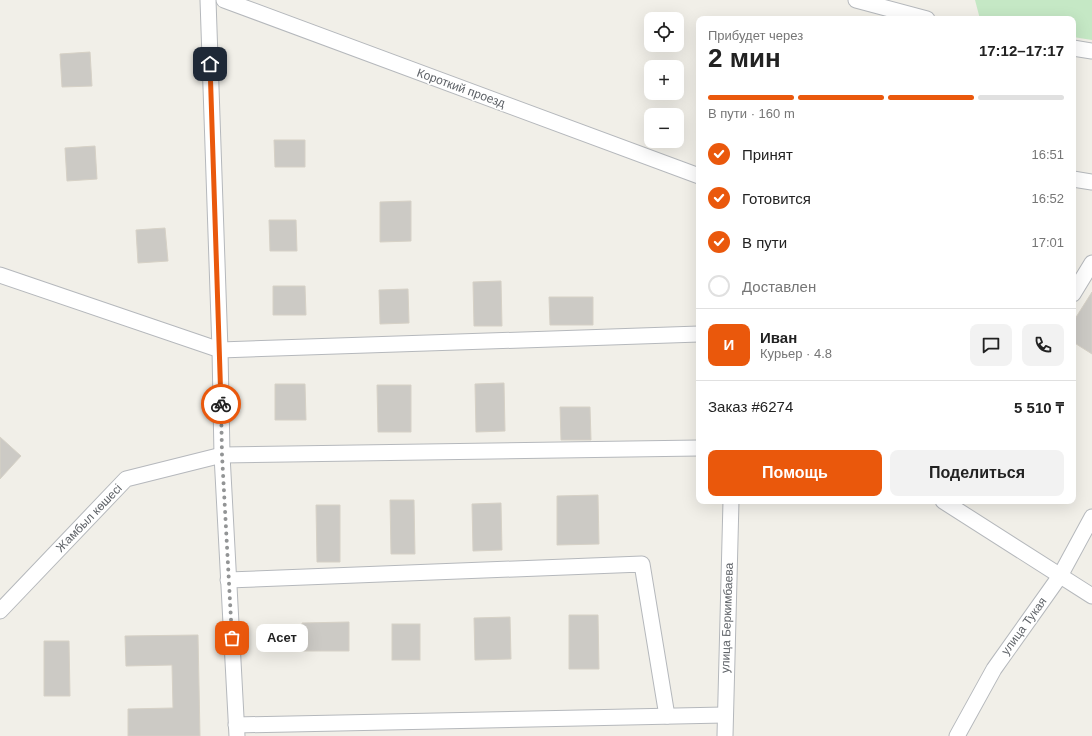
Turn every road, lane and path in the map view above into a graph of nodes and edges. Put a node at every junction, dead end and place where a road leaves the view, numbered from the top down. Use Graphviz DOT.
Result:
graph roads {
  1 [pos="208,0"];
  2 [pos="224,0"];
  3 [pos="856,0"];
  4 [pos="916,16"];
  5 [pos="1076,48"];
  6 [pos="1092,51"];
  7 [pos="696,175"];
  8 [pos="1076,179"];
  9 [pos="1092,182"];
  10 [pos="1092,263"];
  11 [pos="0,276"];
  12 [pos="1076,289"];
  13 [pos="696,334"];
  14 [pos="220,350"];
  15 [pos="696,448"];
  16 [pos="222,455"];
  17 [pos="731,504"];
  18 [pos="950,504"];
  19 [pos="1092,518"];
  20 [pos="1060,576"];
  21 [pos="228,580"];
  22 [pos="1092,596"];
  23 [pos="0,611"];
  24 [pos="724,714"];
  25 [pos="667,716"];
  26 [pos="236,730"];
  27 [pos="725,736"];
  28 [pos="957,736"];
  1 -- 14 [label="street"];
  2 -- 7 [label="street, Короткий проезд"];
  3 -- 4 [label="street"];
  5 -- 6 [label="street"];
  8 -- 9 [label="street"];
  10 -- 12 [label="street"];
  11 -- 14 [label="street"];
  13 -- 14 [label="street"];
  14 -- 16 [label="street"];
  15 -- 16 [label="street, Жамбыл көшесі"];
  16 -- 21 [label="street"];
  16 -- 23 [label="street, Жамбыл көшесі"];
  17 -- 24 [label="street, улица Беркимбаева"];
  18 -- 20 [label="street"];
  19 -- 20 [label="street, улица Тукая"];
  20 -- 22 [label="street"];
  20 -- 28 [label="street, улица Тукая"];
  21 -- 25 [label="street"];
  21 -- 26 [label="street"];
  24 -- 25 [label="street"];
  24 -- 27 [label="street, улица Беркимбаева"];
  25 -- 26 [label="street"];
}
